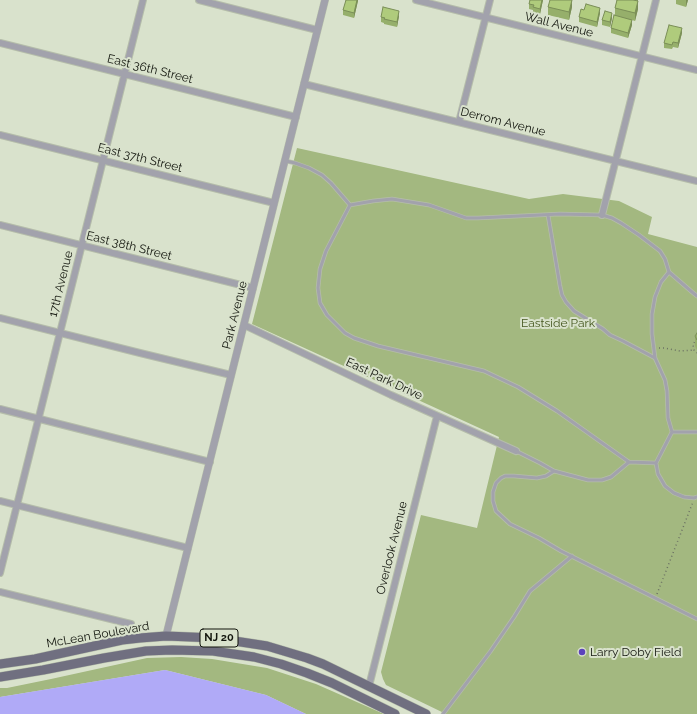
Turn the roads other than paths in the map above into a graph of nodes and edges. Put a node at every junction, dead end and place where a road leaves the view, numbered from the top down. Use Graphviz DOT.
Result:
graph roads {
  1 [pos="142,0"];
  2 [pos="199,0"];
  3 [pos="325,0"];
  4 [pos="416,0"];
  5 [pos="490,0"];
  6 [pos="656,0"];
  7 [pos="486,18"];
  8 [pos="317,30"];
  9 [pos="0,42"];
  10 [pos="642,56"];
  11 [pos="697,70"];
  12 [pos="124,74"];
  13 [pos="304,84"];
  14 [pos="296,117"];
  15 [pos="460,122"];
  16 [pos="0,135"];
  17 [pos="102,160"];
  18 [pos="285,161"];
  19 [pos="616,161"];
  20 [pos="697,181"];
  21 [pos="274,203"];
  22 [pos="350,205"];
  23 [pos="548,215"];
  24 [pos="602,215"];
  25 [pos="0,226"];
  26 [pos="81,246"];
  27 [pos="670,272"];
  28 [pos="253,288"];
  29 [pos="697,296"];
  30 [pos="0,318"];
  31 [pos="244,325"];
  32 [pos="60,333"];
  33 [pos="655,358"];
  34 [pos="231,375"];
  35 [pos="0,409"];
  36 [pos="437,416"];
  37 [pos="38,419"];
  38 [pos="672,432"];
  39 [pos="697,432"];
  40 [pos="516,451"];
  41 [pos="210,462"];
  42 [pos="629,462"];
  43 [pos="656,463"];
  44 [pos="554,471"];
  45 [pos="695,498"];
  46 [pos="0,501"];
  47 [pos="17,505"];
  48 [pos="188,548"];
  49 [pos="572,556"];
  50 [pos="0,573"];
  51 [pos="0,592"];
  52 [pos="697,619"];
  53 [pos="131,624"];
  54 [pos="166,636"];
  55 [pos="0,664"];
  56 [pos="0,677"];
  57 [pos="369,686"];
  58 [pos="395,714"];
  59 [pos="426,714"];
  60 [pos="443,714"];
  1 -- 12 [label="street, 17th Avenue"];
  2 -- 8 [label="street"];
  3 -- 8 [label="street, Park Avenue"];
  4 -- 7 [label="street, Wall Avenue"];
  5 -- 7 [label="street"];
  6 -- 10 [label="street"];
  7 -- 10 [label="street, Wall Avenue"];
  7 -- 15 [label="street"];
  8 -- 13 [label="street, Park Avenue"];
  9 -- 12 [label="street, East 36th Street"];
  10 -- 11 [label="street, Wall Avenue"];
  10 -- 19 [label="street"];
  12 -- 14 [label="street, East 36th Street"];
  12 -- 17 [label="street, 17th Avenue"];
  13 -- 14 [label="street, Park Avenue"];
  13 -- 15 [label="street, Derrom Avenue"];
  14 -- 18 [label="street, Park Avenue"];
  15 -- 19 [label="street, Derrom Avenue"];
  16 -- 17 [label="street, East 37th Street"];
  17 -- 21 [label="street, East 37th Street"];
  17 -- 26 [label="street, 17th Avenue"];
  18 -- 21 [label="street, Park Avenue"];
  18 -- 22 [label="lane"];
  19 -- 20 [label="street, Derrom Avenue"];
  19 -- 24 [label="street"];
  21 -- 28 [label="street, Park Avenue"];
  22 -- 23 [label="lane"];
  22 -- 42 [label="lane"];
  23 -- 24 [label="lane"];
  23 -- 33 [label="lane"];
  24 -- 27 [label="lane"];
  25 -- 26 [label="street, East 38th Street"];
  26 -- 28 [label="street, East 38th Street"];
  26 -- 32 [label="street, 17th Avenue"];
  27 -- 29 [label="lane"];
  27 -- 33 [label="lane"];
  28 -- 31 [label="street, Park Avenue"];
  30 -- 32 [label="street"];
  31 -- 34 [label="street, Park Avenue"];
  31 -- 36 [label="street, East Park Drive"];
  32 -- 34 [label="street"];
  32 -- 37 [label="street, 17th Avenue"];
  33 -- 38 [label="lane"];
  34 -- 41 [label="street, Park Avenue"];
  35 -- 37 [label="street"];
  36 -- 40 [label="street, East Park Drive"];
  36 -- 57 [label="street, Overlook Avenue"];
  37 -- 41 [label="street"];
  37 -- 47 [label="street, 17th Avenue"];
  38 -- 39 [label="lane"];
  38 -- 43 [label="lane"];
  40 -- 44 [label="lane"];
  41 -- 48 [label="street, Park Avenue"];
  42 -- 43 [label="lane"];
  42 -- 44 [label="lane"];
  43 -- 45 [label="lane"];
  44 -- 49 [label="lane"];
  46 -- 47 [label="street"];
  47 -- 48 [label="street"];
  47 -- 50 [label="street, 17th Avenue"];
  48 -- 54 [label="street, Park Avenue"];
  49 -- 52 [label="lane"];
  49 -- 60 [label="lane"];
  51 -- 53 [label="street"];
  54 -- 55 [label="main road, McLean Boulevard / NJ 20"];
  54 -- 57 [label="main road, McLean Boulevard / NJ 20"];
  56 -- 58 [label="main road, McLean Boulevard / NJ 20"];
  57 -- 59 [label="main road, McLean Boulevard / NJ 20"];
}
